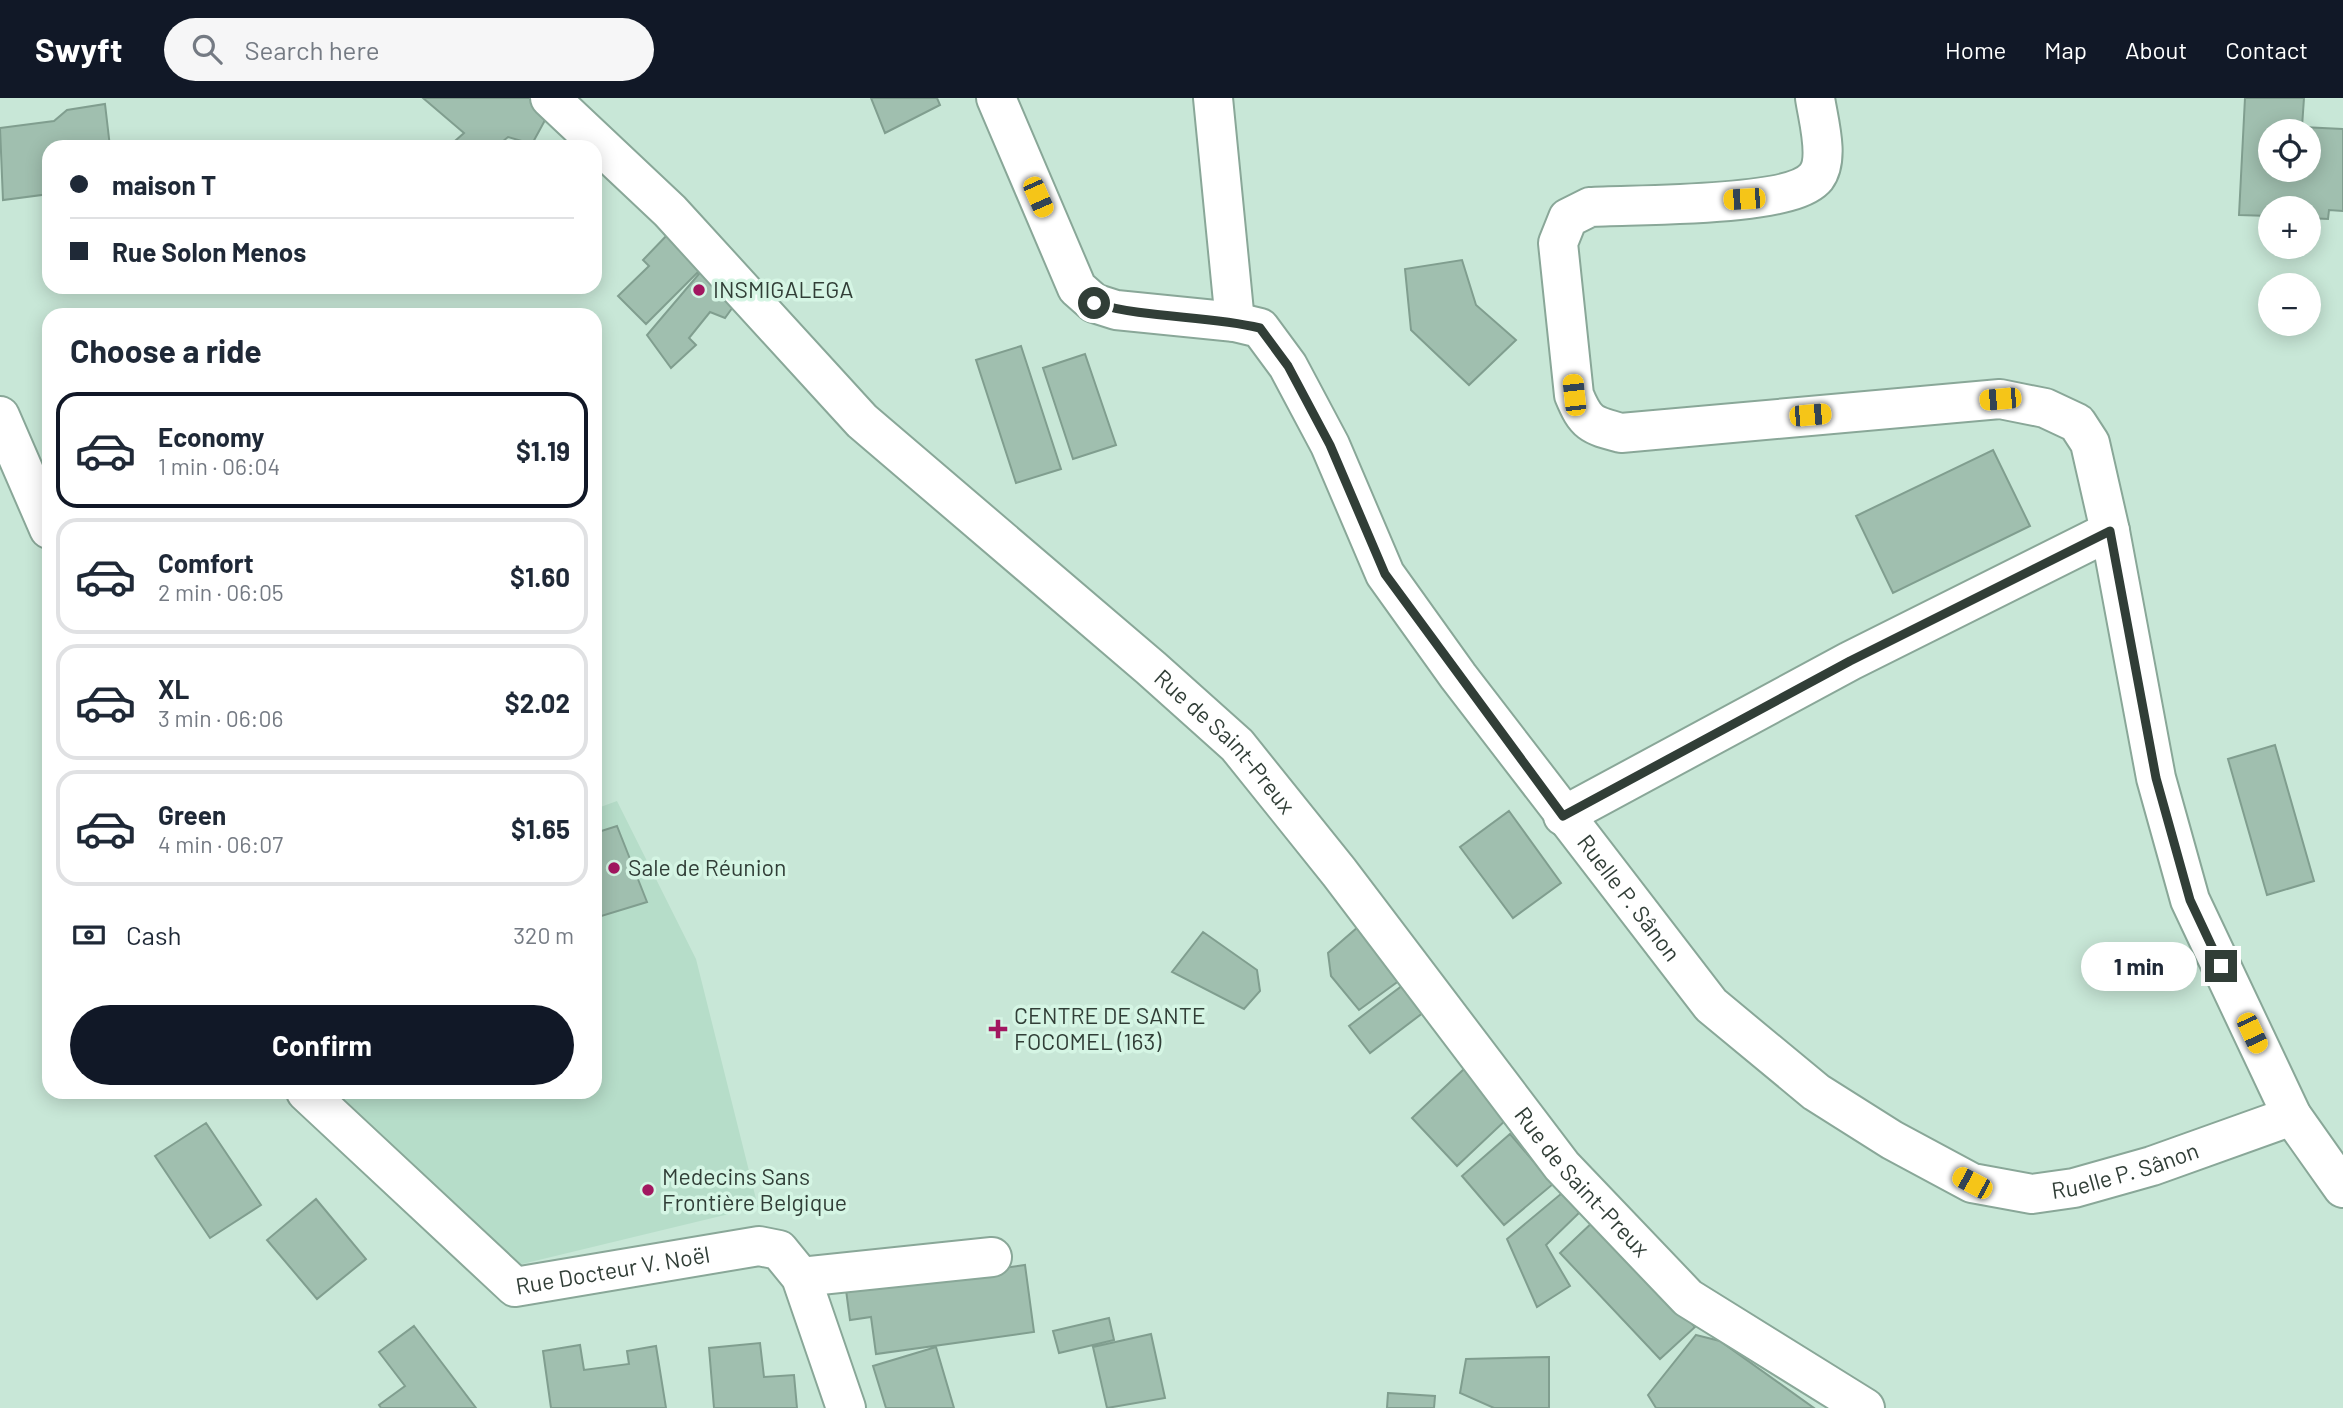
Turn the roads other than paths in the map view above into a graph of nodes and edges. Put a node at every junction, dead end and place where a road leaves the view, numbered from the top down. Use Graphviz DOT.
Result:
graph roads {
  1 [pos="550,98"];
  2 [pos="996,98"];
  3 [pos="1213,98"];
  4 [pos="1815,98"];
  5 [pos="595,140"];
  6 [pos="602,147"];
  7 [pos="1235,322"];
  8 [pos="0,416"];
  9 [pos="42,513"];
  10 [pos="2110,531"];
  11 [pos="1563,816"];
  12 [pos="314,1099"];
  13 [pos="2292,1116"];
  14 [pos="2343,1188"];
  15 [pos="992,1257"];
  16 [pos="801,1277"];
  17 [pos="846,1408"];
  18 [pos="1865,1408"];
  1 -- 5 [label="street, Rue de Saint-Preux"];
  2 -- 7 [label="street, Ruelle P. Sânon"];
  3 -- 7 [label="street"];
  4 -- 10 [label="street"];
  6 -- 18 [label="street, Rue de Saint-Preux"];
  7 -- 11 [label="street, Ruelle P. Sânon"];
  8 -- 9 [label="street"];
  10 -- 11 [label="street"];
  10 -- 13 [label="street"];
  11 -- 13 [label="street, Ruelle P. Sânon"];
  12 -- 16 [label="street, Rue Docteur V. Noël"];
  13 -- 14 [label="street"];
  15 -- 16 [label="street"];
  16 -- 17 [label="street, Rue Docteur V. Noël"];
}
